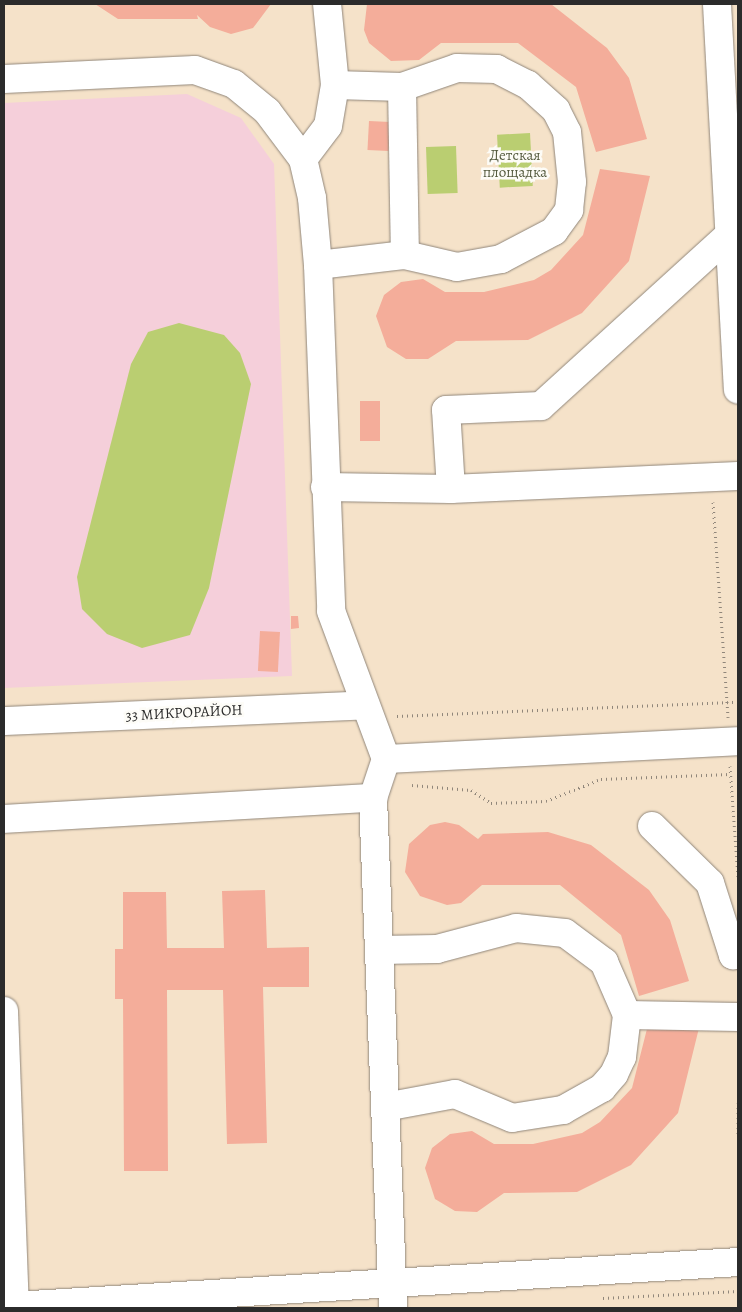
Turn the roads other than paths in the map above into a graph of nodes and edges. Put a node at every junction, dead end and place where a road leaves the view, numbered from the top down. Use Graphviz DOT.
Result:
graph roads {
  1 [pos="327,4"];
  2 [pos="716,4"];
  3 [pos="4,79"];
  4 [pos="335,84"];
  5 [pos="402,86"];
  6 [pos="303,159"];
  7 [pos="730,234"];
  8 [pos="405,255"];
  9 [pos="318,265"];
  10 [pos="738,389"];
  11 [pos="738,476"];
  12 [pos="325,487"];
  13 [pos="451,489"];
  14 [pos="368,713"];
  15 [pos="4,721"];
  16 [pos="733,741"];
  17 [pos="397,757"];
  18 [pos="373,798"];
  19 [pos="4,819"];
  20 [pos="652,826"];
  21 [pos="379,950"];
  22 [pos="738,955"];
  23 [pos="4,1011"];
  24 [pos="627,1015"];
  25 [pos="738,1017"];
  26 [pos="385,1107"];
  27 [pos="738,1262"];
  28 [pos="392,1296"];
  29 [pos="15,1307"];
  1 -- 4 [label="street"];
  2 -- 7 [label="street"];
  3 -- 6 [label="street"];
  4 -- 5 [label="street"];
  4 -- 6 [label="street"];
  5 -- 8 [label="street"];
  5 -- 8 [label="street"];
  6 -- 9 [label="street"];
  7 -- 10 [label="street"];
  7 -- 13 [label="street"];
  8 -- 9 [label="street"];
  9 -- 12 [label="street"];
  11 -- 13 [label="street"];
  12 -- 13 [label="street"];
  12 -- 14 [label="street"];
  14 -- 15 [label="street, 33 МИКРОРАЙОН"];
  14 -- 17 [label="street"];
  16 -- 17 [label="street"];
  17 -- 18 [label="street"];
  18 -- 19 [label="street"];
  18 -- 21 [label="street"];
  20 -- 22 [label="street"];
  21 -- 24 [label="street"];
  21 -- 26 [label="street"];
  23 -- 29 [label="street"];
  24 -- 25 [label="street"];
  24 -- 26 [label="street"];
  26 -- 28 [label="street"];
  27 -- 28 [label="street"];
  28 -- 29 [label="street"];
}
